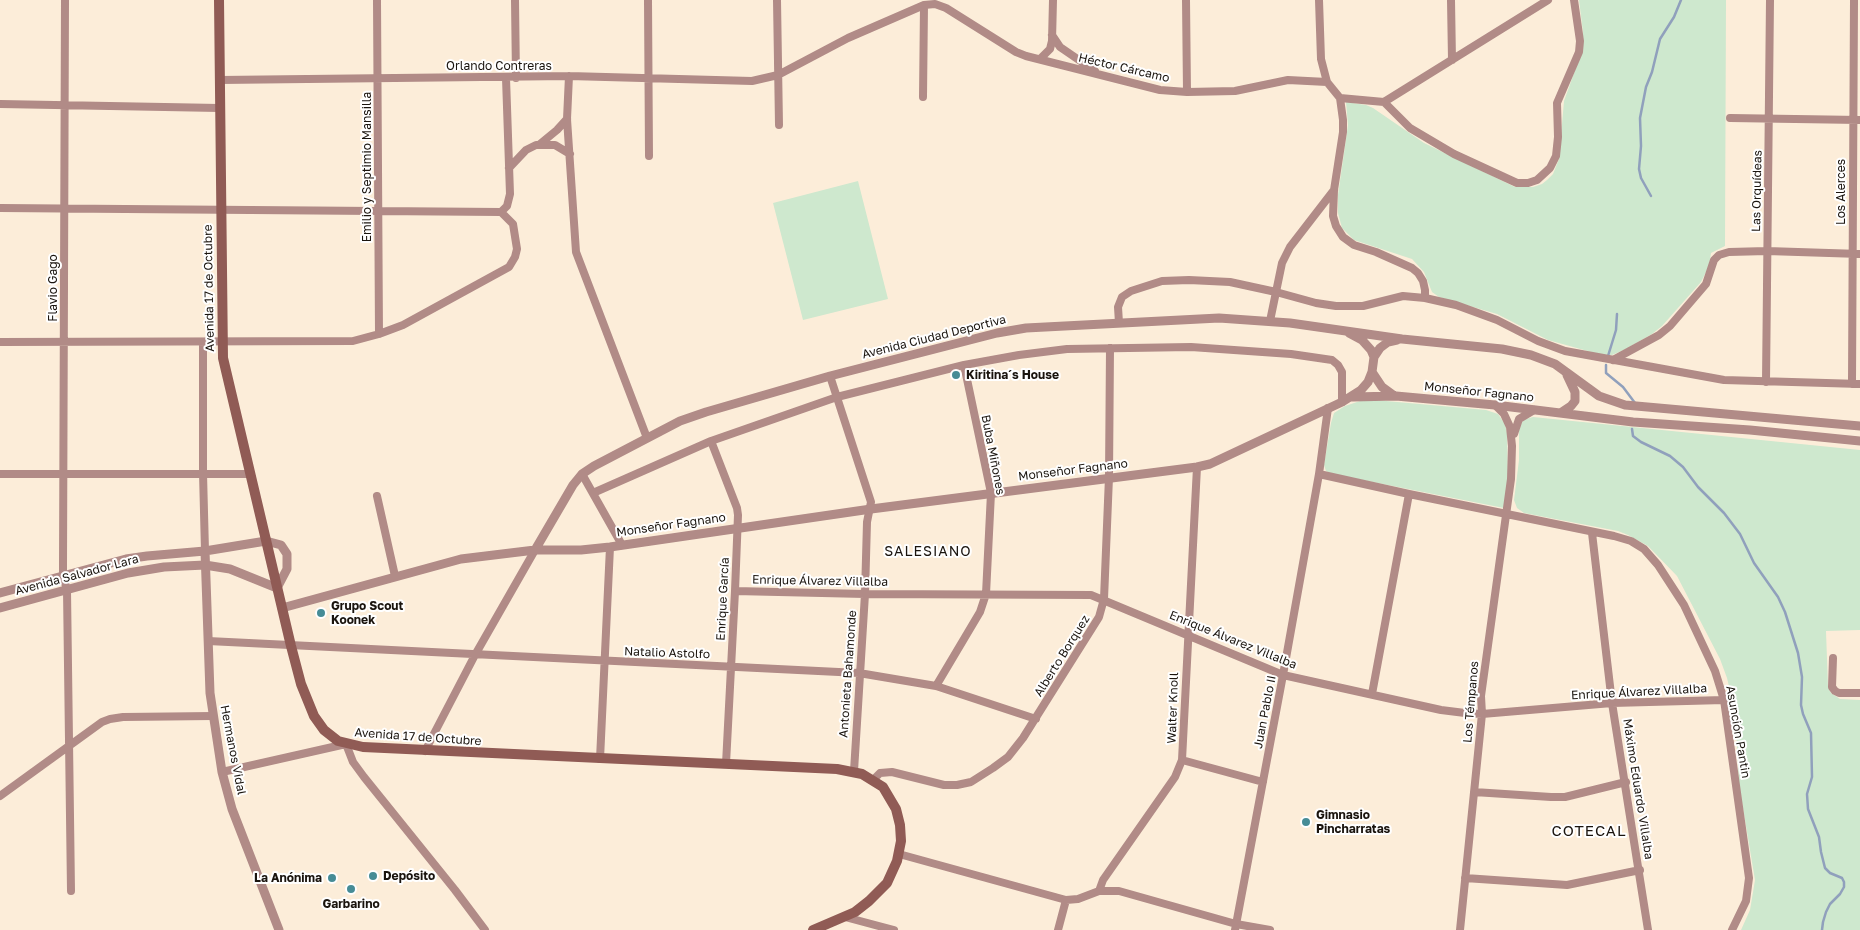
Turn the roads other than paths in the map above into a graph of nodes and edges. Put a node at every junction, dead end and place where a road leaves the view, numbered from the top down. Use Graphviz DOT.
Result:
graph roads {
  1 [pos="65,0"];
  2 [pos="219,0"];
  3 [pos="377,0"];
  4 [pos="514,0"];
  5 [pos="648,0"];
  6 [pos="777,0"];
  7 [pos="1053,0"];
  8 [pos="1186,0"];
  9 [pos="1319,0"];
  10 [pos="1452,0"];
  11 [pos="1548,0"];
  12 [pos="1574,0"];
  13 [pos="1770,0"];
  14 [pos="1854,0"];
  15 [pos="924,4"];
  16 [pos="1052,36"];
  17 [pos="1040,60"];
  18 [pos="1452,60"];
  19 [pos="1100,74"];
  20 [pos="778,75"];
  21 [pos="569,76"];
  22 [pos="378,78"];
  23 [pos="506,78"];
  24 [pos="516,78"];
  25 [pos="649,79"];
  26 [pos="220,80"];
  27 [pos="1327,82"];
  28 [pos="1187,92"];
  29 [pos="923,97"];
  30 [pos="1340,98"];
  31 [pos="1384,102"];
  32 [pos="0,104"];
  33 [pos="65,105"];
  34 [pos="219,108"];
  35 [pos="567,118"];
  36 [pos="1730,118"];
  37 [pos="1769,119"];
  38 [pos="1856,120"];
  39 [pos="779,125"];
  40 [pos="538,145"];
  41 [pos="570,154"];
  42 [pos="649,156"];
  43 [pos="509,168"];
  44 [pos="1334,190"];
  45 [pos="0,208"];
  46 [pos="64,208"];
  47 [pos="220,209"];
  48 [pos="378,210"];
  49 [pos="501,212"];
  50 [pos="1768,251"];
  51 [pos="1856,254"];
  52 [pos="1276,292"];
  53 [pos="1425,298"];
  54 [pos="1270,320"];
  55 [pos="1118,323"];
  56 [pos="1345,330"];
  57 [pos="379,334"];
  58 [pos="1402,339"];
  59 [pos="0,342"];
  60 [pos="64,342"];
  61 [pos="203,342"];
  62 [pos="222,342"];
  63 [pos="1110,348"];
  64 [pos="1374,357"];
  65 [pos="1613,360"];
  66 [pos="964,365"];
  67 [pos="1565,371"];
  68 [pos="1372,372"];
  69 [pos="830,376"];
  70 [pos="1766,382"];
  71 [pos="1856,384"];
  72 [pos="1396,396"];
  73 [pos="837,397"];
  74 [pos="1345,400"];
  75 [pos="1495,405"];
  76 [pos="1328,408"];
  77 [pos="1534,410"];
  78 [pos="1562,412"];
  79 [pos="1860,426"];
  80 [pos="647,438"];
  81 [pos="1860,440"];
  82 [pos="711,441"];
  83 [pos="1512,446"];
  84 [pos="1196,467"];
  85 [pos="203,473"];
  86 [pos="0,474"];
  87 [pos="63,474"];
  88 [pos="250,474"];
  89 [pos="582,474"];
  90 [pos="1318,474"];
  91 [pos="1109,477"];
  92 [pos="593,493"];
  93 [pos="990,493"];
  94 [pos="1409,494"];
  95 [pos="377,496"];
  96 [pos="871,510"];
  97 [pos="1507,515"];
  98 [pos="738,528"];
  99 [pos="1592,533"];
  100 [pos="266,541"];
  101 [pos="622,544"];
  102 [pos="610,547"];
  103 [pos="535,550"];
  104 [pos="205,551"];
  105 [pos="206,565"];
  106 [pos="63,576"];
  107 [pos="395,576"];
  108 [pos="277,588"];
  109 [pos="67,590"];
  110 [pos="735,591"];
  111 [pos="0,593"];
  112 [pos="865,594"];
  113 [pos="986,594"];
  114 [pos="1104,599"];
  115 [pos="0,608"];
  116 [pos="282,608"];
  117 [pos="1188,634"];
  118 [pos="208,641"];
  119 [pos="291,646"];
  120 [pos="475,656"];
  121 [pos="1832,658"];
  122 [pos="604,662"];
  123 [pos="730,667"];
  124 [pos="859,673"];
  125 [pos="1284,675"];
  126 [pos="936,686"];
  127 [pos="1860,693"];
  128 [pos="1372,694"];
  129 [pos="1724,700"];
  130 [pos="1612,703"];
  131 [pos="1482,714"];
  132 [pos="213,716"];
  133 [pos="1036,719"];
  134 [pos="346,744"];
  135 [pos="68,747"];
  136 [pos="425,751"];
  137 [pos="600,758"];
  138 [pos="1182,760"];
  139 [pos="726,764"];
  140 [pos="854,771"];
  141 [pos="222,772"];
  142 [pos="873,780"];
  143 [pos="1263,782"];
  144 [pos="1626,782"];
  145 [pos="1474,792"];
  146 [pos="0,796"];
  147 [pos="899,854"];
  148 [pos="1640,870"];
  149 [pos="1465,878"];
  150 [pos="71,891"];
  151 [pos="1099,891"];
  152 [pos="1066,900"];
  153 [pos="845,916"];
  154 [pos="1236,927"];
  155 [pos="280,930"];
  156 [pos="485,930"];
  157 [pos="813,930"];
  158 [pos="894,930"];
  159 [pos="1058,930"];
  160 [pos="1270,930"];
  161 [pos="1460,930"];
  162 [pos="1648,930"];
  163 [pos="1732,930"];
  1 -- 33 [label="street, Flavio Gago"];
  2 -- 26 [label="main road, Avenida 17 de Octubre"];
  3 -- 22 [label="street, Emilio y Septimio Mansilla"];
  4 -- 24 [label="street"];
  5 -- 25 [label="street"];
  6 -- 20 [label="street"];
  7 -- 16 [label="street"];
  8 -- 28 [label="street"];
  9 -- 27 [label="street"];
  10 -- 18 [label="street"];
  11 -- 18 [label="street"];
  12 -- 31 [label="street"];
  13 -- 37 [label="street, Las Orquídeas"];
  14 -- 38 [label="street, Los Alerces"];
  15 -- 17 [label="street, Héctor Cárcamo"];
  15 -- 20 [label="street"];
  15 -- 29 [label="street"];
  16 -- 17 [label="street"];
  16 -- 19 [label="street"];
  17 -- 19 [label="street, Héctor Cárcamo"];
  18 -- 31 [label="street"];
  19 -- 28 [label="street, Héctor Cárcamo"];
  20 -- 25 [label="street, Orlando Contreras"];
  20 -- 39 [label="street"];
  21 -- 24 [label="street, Orlando Contreras"];
  21 -- 25 [label="street, Orlando Contreras"];
  21 -- 35 [label="street"];
  22 -- 23 [label="street, Orlando Contreras"];
  22 -- 26 [label="street, Orlando Contreras"];
  22 -- 48 [label="street, Emilio y Septimio Mansilla"];
  23 -- 24 [label="street, Orlando Contreras"];
  23 -- 43 [label="street"];
  25 -- 42 [label="street"];
  26 -- 34 [label="main road, Avenida 17 de Octubre"];
  27 -- 28 [label="street, Héctor Cárcamo"];
  27 -- 30 [label="street"];
  30 -- 31 [label="street"];
  30 -- 44 [label="street"];
  32 -- 33 [label="street"];
  33 -- 34 [label="street"];
  33 -- 46 [label="street, Flavio Gago"];
  34 -- 47 [label="main road, Avenida 17 de Octubre"];
  35 -- 40 [label="street"];
  35 -- 41 [label="street"];
  36 -- 37 [label="street"];
  37 -- 38 [label="street"];
  37 -- 50 [label="street, Las Orquídeas"];
  38 -- 51 [label="street, Los Alerces"];
  40 -- 41 [label="street"];
  40 -- 43 [label="street"];
  41 -- 80 [label="street"];
  43 -- 49 [label="street"];
  44 -- 52 [label="street"];
  44 -- 53 [label="street"];
  45 -- 46 [label="street"];
  46 -- 47 [label="street"];
  46 -- 60 [label="street, Flavio Gago"];
  47 -- 48 [label="street"];
  47 -- 62 [label="main road, Avenida 17 de Octubre"];
  48 -- 49 [label="street"];
  48 -- 57 [label="street, Emilio y Septimio Mansilla"];
  49 -- 57 [label="street"];
  50 -- 51 [label="street"];
  50 -- 65 [label="street"];
  50 -- 70 [label="street, Las Orquídeas"];
  51 -- 71 [label="street, Los Alerces"];
  52 -- 53 [label="street"];
  52 -- 54 [label="street"];
  52 -- 55 [label="street"];
  53 -- 65 [label="street"];
  54 -- 55 [label="street, Avenida Ciudad Deportiva"];
  54 -- 56 [label="street, Avenida Ciudad Deportiva"];
  55 -- 69 [label="street, Avenida Ciudad Deportiva"];
  56 -- 58 [label="street, Avenida Ciudad Deportiva"];
  56 -- 64 [label="street"];
  57 -- 62 [label="street"];
  58 -- 64 [label="street"];
  58 -- 67 [label="street"];
  59 -- 60 [label="street"];
  60 -- 61 [label="street"];
  60 -- 87 [label="street, Flavio Gago"];
  61 -- 62 [label="street"];
  61 -- 85 [label="street"];
  62 -- 88 [label="main road, Avenida 17 de Octubre"];
  63 -- 66 [label="street"];
  63 -- 74 [label="street"];
  63 -- 91 [label="street, Alberto Borquez"];
  64 -- 68 [label="street"];
  65 -- 70 [label="street"];
  66 -- 73 [label="street"];
  66 -- 93 [label="street, Buba Miñones"];
  67 -- 78 [label="street"];
  67 -- 79 [label="street"];
  68 -- 72 [label="street"];
  68 -- 74 [label="street"];
  69 -- 73 [label="street, Antonieta Bahamonde"];
  69 -- 80 [label="street, Avenida Ciudad Deportiva"];
  70 -- 71 [label="street"];
  72 -- 74 [label="street, Monseñor Fagnano"];
  72 -- 75 [label="street, Monseñor Fagnano"];
  73 -- 82 [label="street"];
  73 -- 96 [label="street, Antonieta Bahamonde"];
  74 -- 76 [label="street, Monseñor Fagnano"];
  75 -- 77 [label="street, Monseñor Fagnano"];
  75 -- 83 [label="street, Los Témpanos"];
  76 -- 84 [label="street, Monseñor Fagnano"];
  76 -- 90 [label="street, Juan Pablo II"];
  77 -- 78 [label="street, Monseñor Fagnano"];
  77 -- 83 [label="street, Los Témpanos"];
  78 -- 81 [label="street, Monseñor Fagnano"];
  80 -- 89 [label="street, Avenida Ciudad Deportiva"];
  82 -- 92 [label="street"];
  82 -- 98 [label="street, Enrique García"];
  83 -- 97 [label="street, Los Témpanos"];
  84 -- 91 [label="street, Monseñor Fagnano"];
  84 -- 117 [label="street, Walter Knoll"];
  85 -- 87 [label="street"];
  85 -- 88 [label="street"];
  85 -- 104 [label="street"];
  86 -- 87 [label="street"];
  87 -- 106 [label="street, Flavio Gago"];
  88 -- 100 [label="main road, Avenida 17 de Octubre"];
  89 -- 92 [label="street"];
  89 -- 103 [label="street, Avenida Ciudad Deportiva"];
  90 -- 94 [label="street, Asunción Pantin"];
  90 -- 125 [label="street, Juan Pablo II"];
  91 -- 93 [label="street, Monseñor Fagnano"];
  91 -- 114 [label="street, Alberto Borquez"];
  92 -- 101 [label="street"];
  93 -- 96 [label="street, Monseñor Fagnano"];
  93 -- 113 [label="street, Buba Miñones"];
  94 -- 97 [label="street, Asunción Pantin"];
  94 -- 128 [label="street"];
  95 -- 107 [label="street"];
  96 -- 98 [label="street, Monseñor Fagnano"];
  96 -- 112 [label="street, Antonieta Bahamonde"];
  97 -- 99 [label="street, Asunción Pantin"];
  97 -- 131 [label="street, Los Témpanos"];
  98 -- 101 [label="street, Monseñor Fagnano"];
  98 -- 110 [label="street, Enrique García"];
  99 -- 129 [label="street, Asunción Pantin"];
  99 -- 130 [label="street, Máximo Eduardo Villalba"];
  100 -- 104 [label="street, Avenida Salvador Lara"];
  100 -- 108 [label="main road, Avenida 17 de Octubre"];
  100 -- 108 [label="street"];
  101 -- 102 [label="street, Monseñor Fagnano"];
  102 -- 103 [label="street, Monseñor Fagnano"];
  102 -- 122 [label="street"];
  103 -- 107 [label="street, Monseñor Fagnano"];
  103 -- 120 [label="street"];
  104 -- 105 [label="street, Hermanos Vidal"];
  104 -- 106 [label="street, Avenida Salvador Lara"];
  105 -- 108 [label="street, Avenida Salvador Lara"];
  105 -- 109 [label="street, Avenida Salvador Lara"];
  105 -- 118 [label="street, Hermanos Vidal"];
  106 -- 109 [label="street, Flavio Gago"];
  106 -- 111 [label="street, Avenida Salvador Lara"];
  107 -- 116 [label="street, Monseñor Fagnano"];
  108 -- 116 [label="main road, Avenida 17 de Octubre"];
  109 -- 115 [label="street, Avenida Salvador Lara"];
  109 -- 135 [label="street, Flavio Gago"];
  110 -- 112 [label="street, Enrique Álvarez Villalba"];
  110 -- 123 [label="street, Enrique García"];
  112 -- 113 [label="street, Enrique Álvarez Villalba"];
  112 -- 124 [label="street, Antonieta Bahamonde"];
  113 -- 114 [label="street, Enrique Álvarez Villalba"];
  113 -- 126 [label="street, Buba Miñones"];
  114 -- 117 [label="street, Enrique Álvarez Villalba"];
  114 -- 133 [label="street, Alberto Borquez"];
  116 -- 119 [label="main road, Avenida 17 de Octubre"];
  117 -- 125 [label="street, Enrique Álvarez Villalba"];
  117 -- 138 [label="street, Walter Knoll"];
  118 -- 119 [label="street, Natalio Astolfo"];
  118 -- 132 [label="street, Hermanos Vidal"];
  119 -- 120 [label="street, Natalio Astolfo"];
  119 -- 134 [label="main road, Avenida 17 de Octubre"];
  120 -- 122 [label="street, Natalio Astolfo"];
  120 -- 136 [label="street"];
  121 -- 127 [label="street"];
  122 -- 123 [label="street, Natalio Astolfo"];
  122 -- 137 [label="street"];
  123 -- 124 [label="street, Natalio Astolfo"];
  123 -- 139 [label="street, Enrique García"];
  124 -- 126 [label="street, Natalio Astolfo"];
  124 -- 140 [label="street, Antonieta Bahamonde"];
  125 -- 128 [label="street, Enrique Álvarez Villalba"];
  125 -- 143 [label="street, Juan Pablo II"];
  126 -- 133 [label="street, Natalio Astolfo"];
  128 -- 131 [label="street, Enrique Álvarez Villalba"];
  129 -- 130 [label="street, Enrique Álvarez Villalba"];
  129 -- 163 [label="street, Asunción Pantin"];
  130 -- 131 [label="street, Enrique Álvarez Villalba"];
  130 -- 144 [label="street, Máximo Eduardo Villalba"];
  131 -- 145 [label="street, Los Témpanos"];
  132 -- 135 [label="street"];
  132 -- 141 [label="street, Hermanos Vidal"];
  133 -- 142 [label="street, Alberto Borquez"];
  134 -- 136 [label="main road, Avenida 17 de Octubre"];
  134 -- 141 [label="street"];
  134 -- 156 [label="street"];
  135 -- 146 [label="street"];
  135 -- 150 [label="street, Flavio Gago"];
  136 -- 137 [label="main road, Avenida 17 de Octubre"];
  137 -- 139 [label="main road, Avenida 17 de Octubre"];
  138 -- 143 [label="street"];
  138 -- 151 [label="street, Walter Knoll"];
  139 -- 140 [label="main road, Avenida 17 de Octubre"];
  140 -- 142 [label="main road, Avenida 17 de Octubre"];
  141 -- 155 [label="street, Hermanos Vidal"];
  142 -- 147 [label="main road, Avenida 17 de Octubre"];
  143 -- 154 [label="street, Juan Pablo II"];
  144 -- 145 [label="street"];
  144 -- 148 [label="street, Máximo Eduardo Villalba"];
  145 -- 149 [label="street, Los Témpanos"];
  147 -- 152 [label="street"];
  147 -- 153 [label="main road, Avenida 17 de Octubre"];
  148 -- 149 [label="street"];
  148 -- 162 [label="street, Máximo Eduardo Villalba"];
  149 -- 161 [label="street, Los Témpanos"];
  151 -- 152 [label="street"];
  151 -- 154 [label="street"];
  152 -- 159 [label="street"];
  153 -- 157 [label="main road, Avenida 17 de Octubre"];
  153 -- 158 [label="street"];
  154 -- 160 [label="street"];
}
